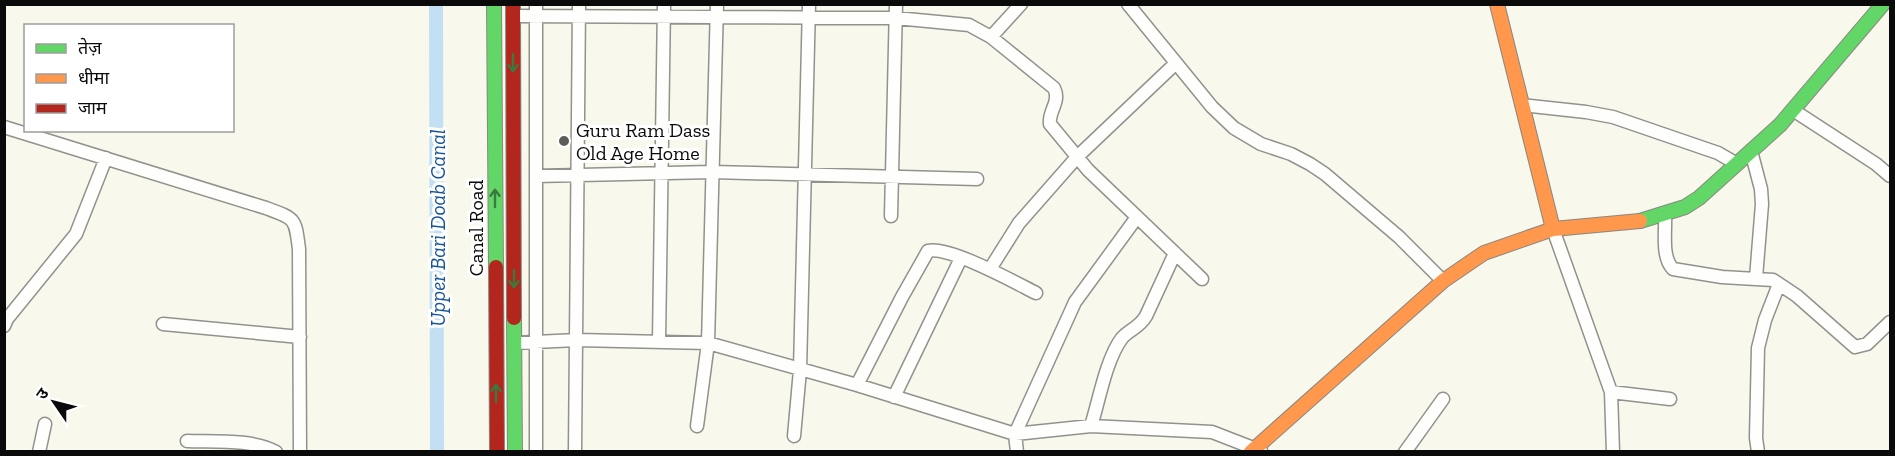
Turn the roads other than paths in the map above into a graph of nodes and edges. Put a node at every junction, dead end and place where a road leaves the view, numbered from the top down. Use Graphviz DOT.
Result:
graph roads {
  1 [pos="494,4"];
  2 [pos="896,4"];
  3 [pos="1021,4"];
  4 [pos="1128,4"];
  5 [pos="1497,4"];
  6 [pos="1883,4"];
  7 [pos="513,10"];
  8 [pos="536,10"];
  9 [pos="579,10"];
  10 [pos="664,10"];
  11 [pos="717,11"];
  12 [pos="809,11"];
  13 [pos="896,18"];
  14 [pos="991,37"];
  15 [pos="1176,63"];
  16 [pos="1522,105"];
  17 [pos="1792,110"];
  18 [pos="4,128"];
  19 [pos="1751,151"];
  20 [pos="1077,157"];
  21 [pos="106,158"];
  22 [pos="1737,164"];
  23 [pos="712,172"];
  24 [pos="662,173"];
  25 [pos="576,175"];
  26 [pos="536,176"];
  27 [pos="805,176"];
  28 [pos="1890,176"];
  29 [pos="892,177"];
  30 [pos="977,179"];
  31 [pos="1665,214"];
  32 [pos="891,216"];
  33 [pos="1137,217"];
  34 [pos="1553,229"];
  35 [pos="1174,253"];
  36 [pos="961,258"];
  37 [pos="990,269"];
  38 [pos="1756,278"];
  39 [pos="1202,279"];
  40 [pos="1443,281"];
  41 [pos="1779,284"];
  42 [pos="1036,293"];
  43 [pos="5,321"];
  44 [pos="1890,322"];
  45 [pos="163,324"];
  46 [pos="300,337"];
  47 [pos="577,340"];
  48 [pos="536,341"];
  49 [pos="659,341"];
  50 [pos="514,343"];
  51 [pos="708,343"];
  52 [pos="800,370"];
  53 [pos="857,385"];
  54 [pos="1611,392"];
  55 [pos="894,397"];
  56 [pos="1443,399"];
  57 [pos="1670,399"];
  58 [pos="45,424"];
  59 [pos="697,426"];
  60 [pos="1091,426"];
  61 [pos="1016,434"];
  62 [pos="794,436"];
  63 [pos="187,441"];
  64 [pos="1256,450"];
  65 [pos="39,452"];
  66 [pos="276,452"];
  67 [pos="300,452"];
  68 [pos="497,452"];
  69 [pos="515,452"];
  70 [pos="536,452"];
  71 [pos="575,452"];
  72 [pos="1017,452"];
  73 [pos="1406,452"];
  74 [pos="1612,452"];
  75 [pos="1758,452"];
  68 -- 1 [label="street, Canal Road, one-way"];
  2 -- 13 [label="street"];
  3 -- 14 [label="street"];
  4 -- 15 [label="street"];
  5 -- 16 [label="street"];
  6 -- 17 [label="street"];
  7 -- 8 [label="street"];
  7 -- 50 [label="street, Canal Road, one-way"];
  8 -- 9 [label="street"];
  8 -- 26 [label="street"];
  9 -- 10 [label="street"];
  9 -- 25 [label="street"];
  10 -- 11 [label="street"];
  10 -- 24 [label="street"];
  11 -- 12 [label="street"];
  11 -- 23 [label="street"];
  12 -- 13 [label="street"];
  12 -- 27 [label="street"];
  13 -- 14 [label="street"];
  13 -- 29 [label="street"];
  14 -- 20 [label="street"];
  15 -- 20 [label="street"];
  15 -- 40 [label="street"];
  16 -- 22 [label="street"];
  16 -- 34 [label="street"];
  17 -- 19 [label="street"];
  17 -- 28 [label="street"];
  18 -- 21 [label="street"];
  19 -- 22 [label="street"];
  19 -- 38 [label="street"];
  20 -- 33 [label="street"];
  20 -- 37 [label="street"];
  21 -- 43 [label="street"];
  21 -- 46 [label="street"];
  22 -- 31 [label="street"];
  23 -- 24 [label="street"];
  23 -- 27 [label="street"];
  23 -- 51 [label="street"];
  24 -- 25 [label="street"];
  24 -- 49 [label="street"];
  25 -- 26 [label="street"];
  25 -- 47 [label="street"];
  26 -- 48 [label="street"];
  27 -- 29 [label="street"];
  27 -- 52 [label="street"];
  29 -- 30 [label="street"];
  29 -- 32 [label="street"];
  31 -- 34 [label="street"];
  31 -- 38 [label="street"];
  33 -- 35 [label="street"];
  33 -- 61 [label="street"];
  34 -- 40 [label="street"];
  34 -- 54 [label="street"];
  35 -- 39 [label="street"];
  35 -- 60 [label="street"];
  36 -- 37 [label="street"];
  36 -- 53 [label="street"];
  36 -- 55 [label="street"];
  37 -- 42 [label="street"];
  38 -- 41 [label="street"];
  40 -- 64 [label="street"];
  41 -- 44 [label="street"];
  41 -- 75 [label="street"];
  45 -- 46 [label="street"];
  46 -- 67 [label="street"];
  47 -- 48 [label="street"];
  47 -- 49 [label="street"];
  47 -- 71 [label="street"];
  48 -- 50 [label="street"];
  48 -- 70 [label="street"];
  49 -- 51 [label="street"];
  50 -- 69 [label="street, Canal Road"];
  51 -- 52 [label="street"];
  51 -- 59 [label="street"];
  52 -- 53 [label="street"];
  52 -- 62 [label="street"];
  53 -- 55 [label="street"];
  54 -- 57 [label="street"];
  54 -- 74 [label="street"];
  55 -- 61 [label="street"];
  56 -- 73 [label="street"];
  58 -- 65 [label="street"];
  60 -- 61 [label="street"];
  60 -- 64 [label="street"];
  61 -- 72 [label="street"];
  63 -- 66 [label="street"];
}
